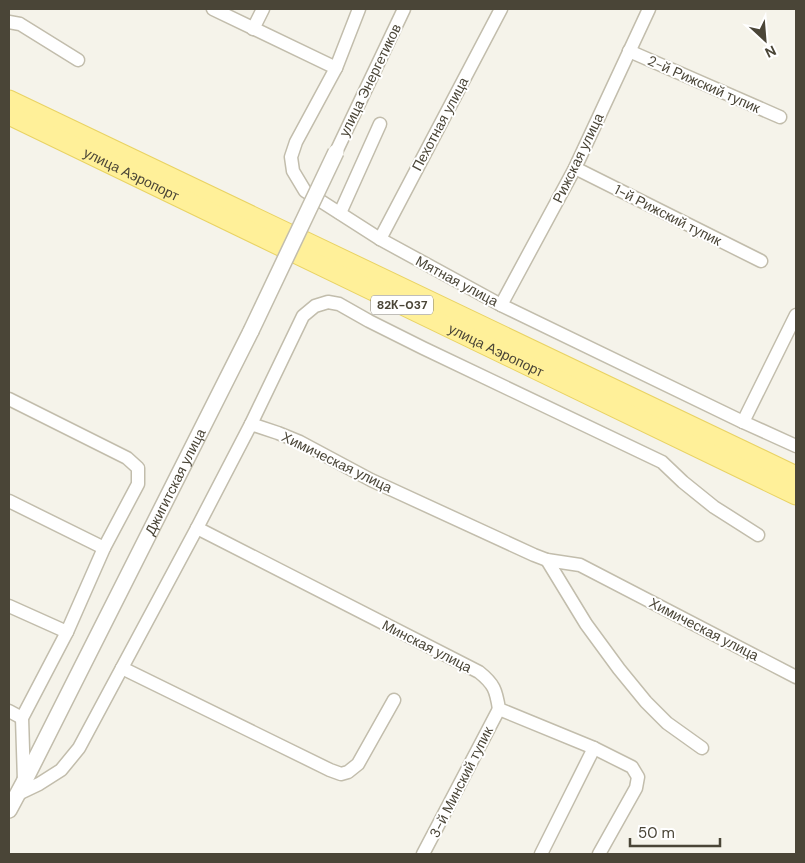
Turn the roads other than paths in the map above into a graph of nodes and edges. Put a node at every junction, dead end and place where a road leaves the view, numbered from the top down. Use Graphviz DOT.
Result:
graph roads {
  1 [pos="213,9"];
  2 [pos="264,9"];
  3 [pos="359,9"];
  4 [pos="404,9"];
  5 [pos="501,9"];
  6 [pos="649,9"];
  7 [pos="9,22"];
  8 [pos="253,29"];
  9 [pos="629,51"];
  10 [pos="78,60"];
  11 [pos="336,68"];
  12 [pos="9,100"];
  13 [pos="9,115"];
  14 [pos="780,118"];
  15 [pos="380,124"];
  16 [pos="336,152"];
  17 [pos="575,168"];
  18 [pos="340,213"];
  19 [pos="380,239"];
  20 [pos="761,261"];
  21 [pos="501,304"];
  22 [pos="796,315"];
  23 [pos="9,399"];
  24 [pos="743,422"];
  25 [pos="251,424"];
  26 [pos="796,446"];
  27 [pos="796,476"];
  28 [pos="796,495"];
  29 [pos="9,502"];
  30 [pos="197,528"];
  31 [pos="758,535"];
  32 [pos="104,548"];
  33 [pos="547,560"];
  34 [pos="9,606"];
  35 [pos="67,632"];
  36 [pos="122,668"];
  37 [pos="796,677"];
  38 [pos="394,700"];
  39 [pos="499,709"];
  40 [pos="9,711"];
  41 [pos="22,718"];
  42 [pos="594,748"];
  43 [pos="702,748"];
  44 [pos="14,799"];
  45 [pos="423,854"];
  46 [pos="541,854"];
  47 [pos="599,854"];
  1 -- 8 [label="street"];
  2 -- 8 [label="street"];
  3 -- 11 [label="street, Мятная улица"];
  4 -- 16 [label="street, улица Энергетиков"];
  5 -- 19 [label="street, Пехотная улица"];
  6 -- 9 [label="street, Рижская улица"];
  7 -- 10 [label="street"];
  8 -- 11 [label="street"];
  9 -- 14 [label="street, 2-й Рижский тупик"];
  9 -- 17 [label="street, Рижская улица"];
  11 -- 18 [label="street, Мятная улица"];
  12 -- 27 [label="main road, улица Аэропорт"];
  13 -- 28 [label="main road, улица Аэропорт / 82К-037"];
  15 -- 18 [label="street"];
  16 -- 44 [label="street, Джигитская улица, bridge"];
  17 -- 20 [label="street, 1-й Рижский тупик"];
  17 -- 21 [label="street, Рижская улица"];
  18 -- 19 [label="street, Мятная улица"];
  19 -- 21 [label="street, Мятная улица"];
  21 -- 24 [label="street, Мятная улица"];
  22 -- 24 [label="street"];
  23 -- 32 [label="street"];
  24 -- 26 [label="street, Мятная улица"];
  25 -- 30 [label="street"];
  25 -- 31 [label="street"];
  25 -- 33 [label="street, Химическая улица"];
  29 -- 32 [label="street"];
  30 -- 36 [label="street"];
  30 -- 39 [label="street, Минская улица"];
  32 -- 35 [label="street"];
  33 -- 37 [label="street, Химическая улица"];
  33 -- 43 [label="street"];
  34 -- 35 [label="street"];
  35 -- 41 [label="street"];
  36 -- 38 [label="street"];
  36 -- 44 [label="street"];
  39 -- 42 [label="street"];
  39 -- 45 [label="street, 3-й Минский тупик"];
  40 -- 41 [label="street"];
  41 -- 44 [label="street"];
  42 -- 46 [label="street"];
  42 -- 47 [label="street"];
}
